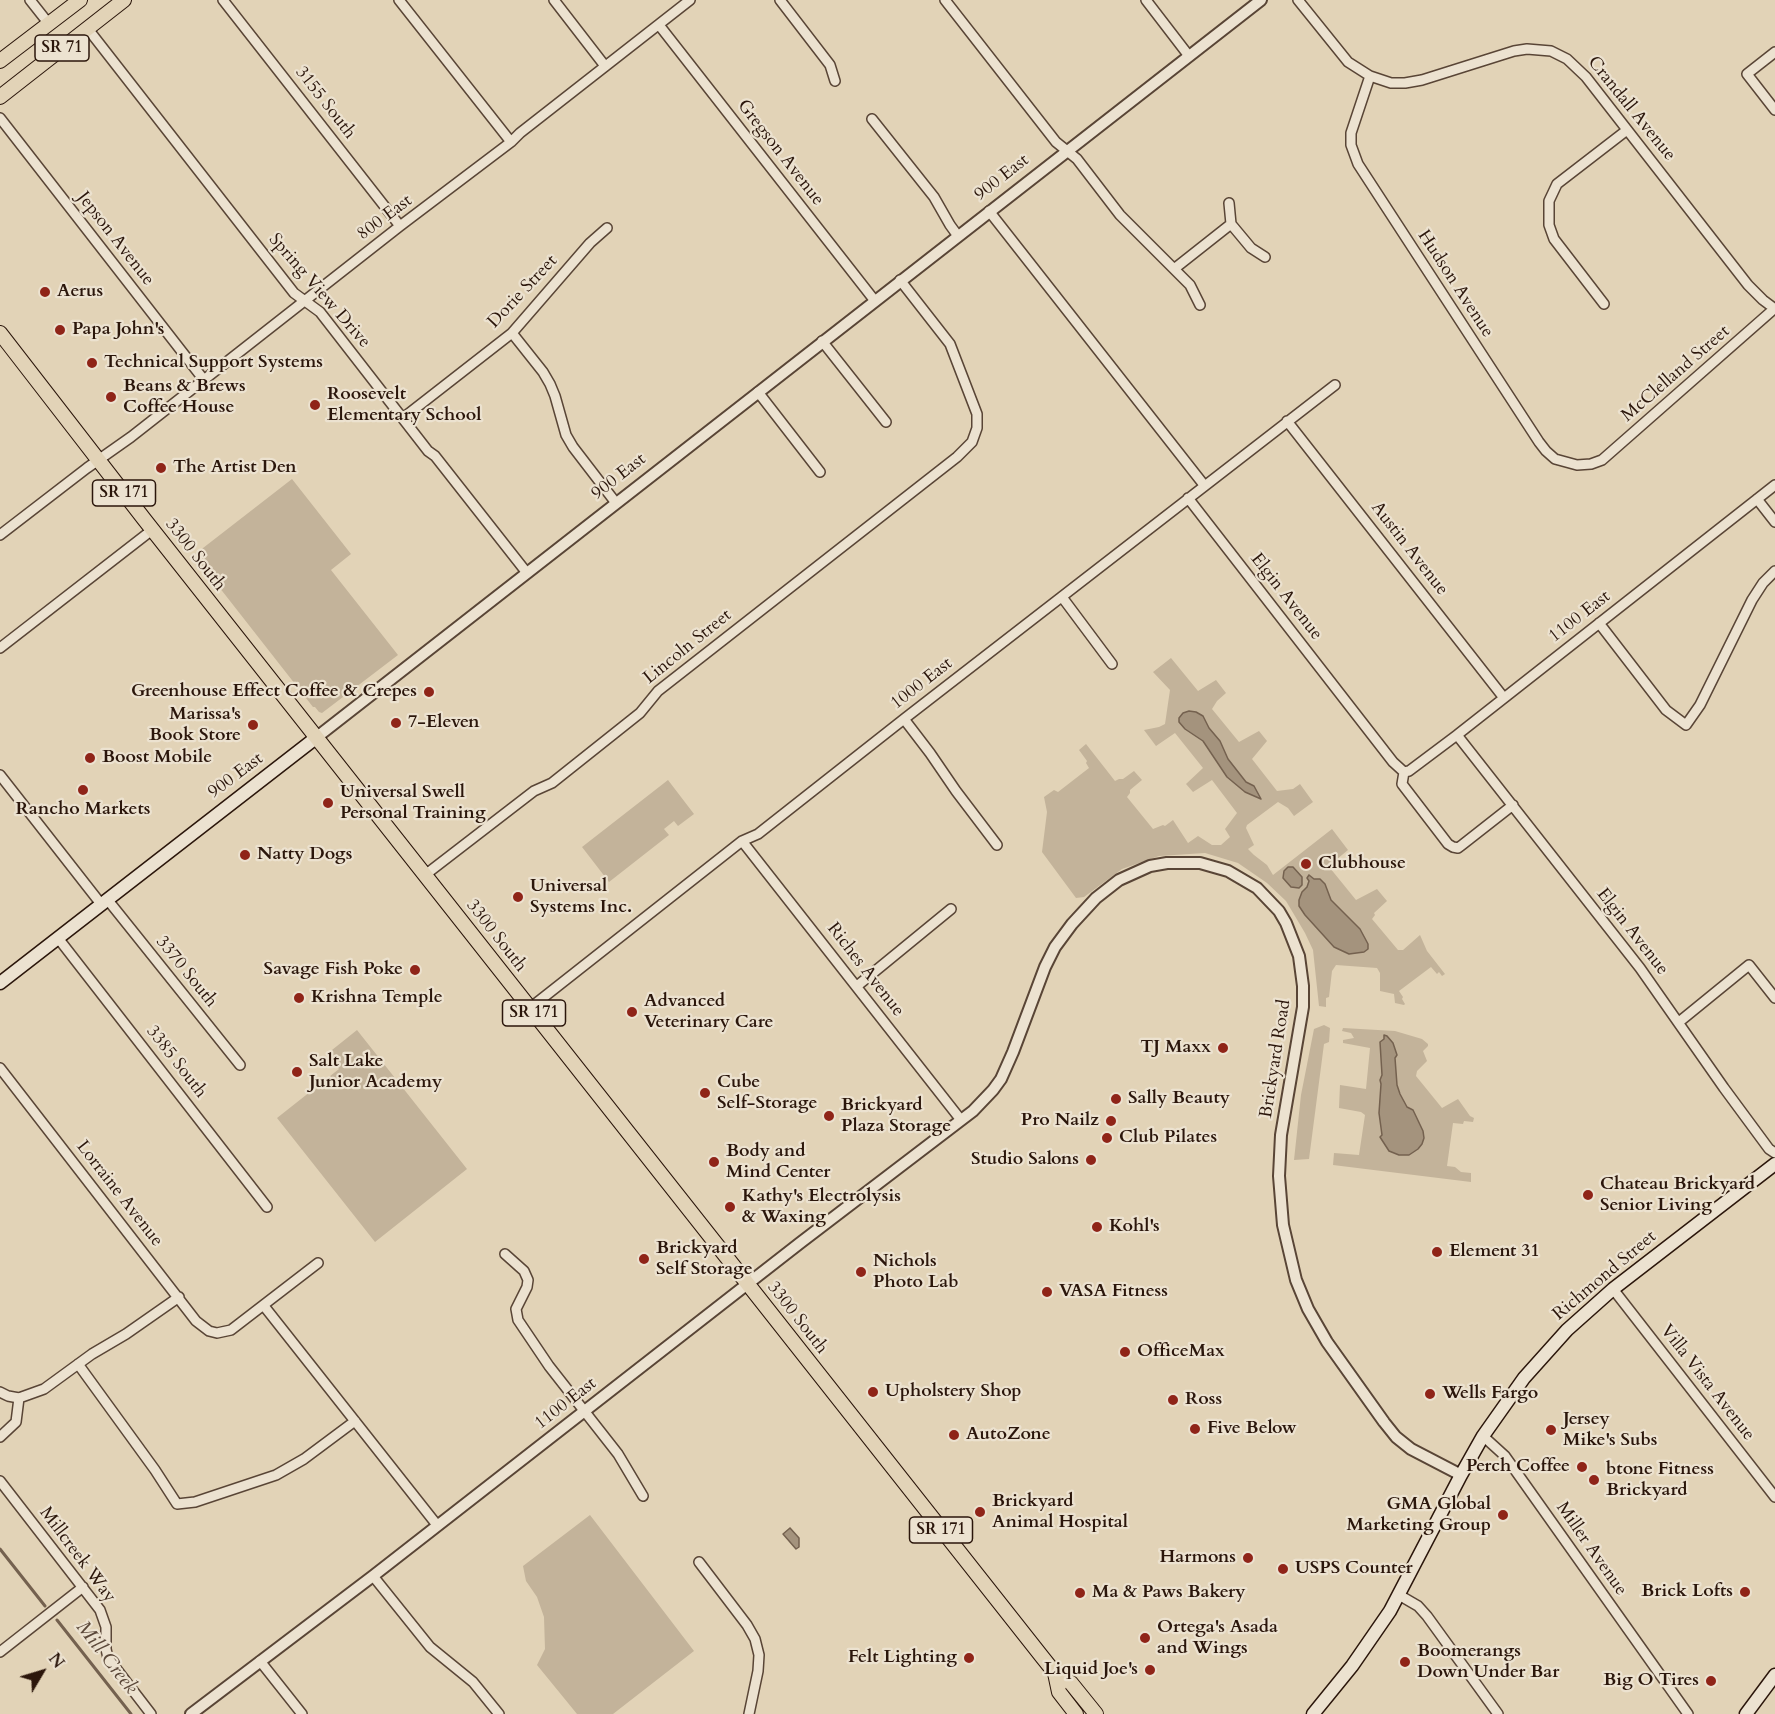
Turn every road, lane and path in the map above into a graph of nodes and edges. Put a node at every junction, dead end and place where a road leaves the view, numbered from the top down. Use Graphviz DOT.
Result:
graph roads {
  1 [pos="30,0"];
  2 [pos="80,0"];
  3 [pos="124,0"];
  4 [pos="223,0"];
  5 [pos="399,0"];
  6 [pos="554,0"];
  7 [pos="690,0"];
  8 [pos="780,0"];
  9 [pos="945,0"];
  10 [pos="1146,0"];
  11 [pos="1261,0"];
  12 [pos="1298,0"];
  13 [pos="49,24"];
  14 [pos="659,25"];
  15 [pos="87,29"];
  16 [pos="1775,52"];
  17 [pos="1189,56"];
  18 [pos="0,61"];
  19 [pos="605,66"];
  20 [pos="1371,76"];
  21 [pos="835,81"];
  22 [pos="0,97"];
  23 [pos="1775,110"];
  24 [pos="0,118"];
  25 [pos="872,119"];
  26 [pos="1627,130"];
  27 [pos="511,142"];
  28 [pos="1067,151"];
  29 [pos="1228,203"];
  30 [pos="989,211"];
  31 [pos="1231,224"];
  32 [pos="400,226"];
  33 [pos="607,228"];
  34 [pos="958,236"];
  35 [pos="1265,257"];
  36 [pos="1174,269"];
  37 [pos="900,280"];
  38 [pos="306,301"];
  39 [pos="875,301"];
  40 [pos="1200,304"];
  41 [pos="1604,304"];
  42 [pos="1775,309"];
  43 [pos="0,333"];
  44 [pos="512,333"];
  45 [pos="822,341"];
  46 [pos="204,380"];
  47 [pos="1335,385"];
  48 [pos="758,392"];
  49 [pos="403,418"];
  50 [pos="1287,421"];
  51 [pos="886,422"];
  52 [pos="99,461"];
  53 [pos="1598,462"];
  54 [pos="820,472"];
  55 [pos="1204,485"];
  56 [pos="1775,485"];
  57 [pos="1188,498"];
  58 [pos="1757,499"];
  59 [pos="616,503"];
  60 [pos="1775,522"];
  61 [pos="152,530"];
  62 [pos="0,535"];
  63 [pos="1775,571"];
  64 [pos="527,573"];
  65 [pos="1062,597"];
  66 [pos="1599,623"];
  67 [pos="0,648"];
  68 [pos="1112,664"];
  69 [pos="1504,698"];
  70 [pos="904,718"];
  71 [pos="1457,735"];
  72 [pos="317,738"];
  73 [pos="1404,772"];
  74 [pos="0,775"];
  75 [pos="1513,805"];
  76 [pos="742,841"];
  77 [pos="997,845"];
  78 [pos="425,875"];
  79 [pos="104,902"];
  80 [pos="951,909"];
  81 [pos="58,938"];
  82 [pos="0,982"];
  83 [pos="857,986"];
  84 [pos="1775,998"];
  85 [pos="530,1008"];
  86 [pos="1678,1022"];
  87 [pos="240,1065"];
  88 [pos="0,1068"];
  89 [pos="961,1119"];
  90 [pos="1775,1153"];
  91 [pos="1775,1164"];
  92 [pos="267,1207"];
  93 [pos="505,1254"];
  94 [pos="318,1263"];
  95 [pos="748,1285"];
  96 [pos="1612,1289"];
  97 [pos="179,1298"];
  98 [pos="264,1306"];
  99 [pos="78,1364"];
  100 [pos="0,1392"];
  101 [pos="19,1398"];
  102 [pos="584,1411"];
  103 [pos="354,1421"];
  104 [pos="1483,1436"];
  105 [pos="0,1437"];
  106 [pos="1461,1475"];
  107 [pos="0,1481"];
  108 [pos="8,1492"];
  109 [pos="643,1496"];
  110 [pos="1775,1497"];
  111 [pos="0,1499"];
  112 [pos="438,1525"];
  113 [pos="699,1562"];
  114 [pos="373,1576"];
  115 [pos="83,1587"];
  116 [pos="1399,1595"];
  117 [pos="0,1652"];
  118 [pos="260,1660"];
  119 [pos="1055,1673"];
  120 [pos="1775,1675"];
  121 [pos="151,1714"];
  122 [pos="191,1714"];
  123 [pos="302,1714"];
  124 [pos="500,1714"];
  125 [pos="749,1714"];
  126 [pos="1076,1714"];
  127 [pos="1096,1714"];
  128 [pos="1313,1714"];
  129 [pos="1498,1714"];
  130 [pos="1689,1714"];
  131 [pos="1746,1714"];
  1 -- 13 [label="street"];
  2 -- 13 [label="main road, SR 71"];
  3 -- 15 [label="main road, SR 71"];
  4 -- 32 [label="street, 3155 South"];
  5 -- 27 [label="street"];
  6 -- 19 [label="street"];
  7 -- 14 [label="street, 800 East"];
  8 -- 21 [label="street"];
  9 -- 28 [label="street"];
  10 -- 17 [label="street"];
  11 -- 17 [label="street, 900 East"];
  12 -- 20 [label="street, Crandall Avenue"];
  13 -- 18 [label="main road, SR 71"];
  14 -- 19 [label="street, 800 East"];
  14 -- 39 [label="street, Gregson Avenue"];
  15 -- 22 [label="main road, SR 71"];
  15 -- 38 [label="street, Spring View Drive"];
  16 -- 23 [label="street"];
  17 -- 28 [label="street, 900 East"];
  19 -- 27 [label="street, 800 East"];
  20 -- 26 [label="street, Crandall Avenue"];
  20 -- 53 [label="street, Hudson Avenue"];
  24 -- 46 [label="street, Jepson Avenue"];
  25 -- 34 [label="street"];
  26 -- 41 [label="street"];
  26 -- 42 [label="street, Crandall Avenue"];
  27 -- 32 [label="street, 800 East"];
  28 -- 30 [label="street, 900 East"];
  28 -- 36 [label="street"];
  29 -- 31 [label="street"];
  30 -- 34 [label="street, 900 East"];
  30 -- 55 [label="street"];
  31 -- 35 [label="street"];
  31 -- 36 [label="street"];
  32 -- 38 [label="street, 800 East"];
  33 -- 44 [label="street, Dorie Street"];
  34 -- 37 [label="street, 900 East"];
  36 -- 40 [label="street"];
  37 -- 39 [label="street, 900 East"];
  37 -- 78 [label="street, Lincoln Street"];
  38 -- 46 [label="street, 800 East"];
  38 -- 49 [label="street, Spring View Drive"];
  39 -- 45 [label="street, 900 East"];
  42 -- 53 [label="street, McClelland Street"];
  43 -- 52 [label="main road, 3300 South / SR 171"];
  44 -- 49 [label="street, Dorie Street"];
  44 -- 59 [label="street"];
  45 -- 48 [label="street, 900 East"];
  45 -- 51 [label="street"];
  46 -- 52 [label="street, 800 East"];
  47 -- 50 [label="street, 1000 East"];
  48 -- 54 [label="street"];
  48 -- 59 [label="street, 900 East"];
  49 -- 64 [label="street, Spring View Drive"];
  50 -- 55 [label="street, 1000 East"];
  50 -- 69 [label="street, Austin Avenue"];
  52 -- 61 [label="main road, 3300 South / SR 171"];
  52 -- 62 [label="street, 800 East"];
  55 -- 57 [label="street, 1000 East"];
  56 -- 58 [label="street, 1100 East"];
  57 -- 65 [label="street, 1000 East"];
  57 -- 73 [label="street, Elgin Avenue"];
  58 -- 60 [label="street"];
  58 -- 66 [label="street, 1100 East"];
  59 -- 64 [label="street, 900 East"];
  61 -- 67 [label="street"];
  61 -- 72 [label="main road, 3300 South / SR 171"];
  63 -- 66 [label="street"];
  64 -- 72 [label="street, 900 East"];
  65 -- 68 [label="street"];
  65 -- 70 [label="street, 1000 East"];
  66 -- 69 [label="street, 1100 East"];
  69 -- 71 [label="street, 1100 East"];
  70 -- 76 [label="street, 1000 East"];
  70 -- 77 [label="street"];
  71 -- 73 [label="street, 1100 East"];
  71 -- 75 [label="street, Elgin Avenue"];
  72 -- 78 [label="main road, 3300 South / SR 171"];
  72 -- 79 [label="main road, 900 East"];
  73 -- 75 [label="street"];
  74 -- 79 [label="street, 3370 South"];
  75 -- 86 [label="street, Elgin Avenue"];
  76 -- 83 [label="street, Riches Avenue"];
  76 -- 85 [label="street, 1000 East"];
  78 -- 85 [label="main road, 3300 South / SR 171"];
  79 -- 81 [label="main road, 900 East"];
  79 -- 87 [label="street, 3370 South"];
  80 -- 83 [label="street"];
  81 -- 82 [label="main road, 900 East"];
  81 -- 92 [label="street, 3385 South"];
  83 -- 89 [label="street, Riches Avenue"];
  84 -- 86 [label="street"];
  85 -- 95 [label="main road, 3300 South / SR 171"];
  86 -- 90 [label="street, Elgin Avenue"];
  88 -- 97 [label="street, Lorraine Avenue"];
  89 -- 95 [label="street, 1100 East"];
  89 -- 106 [label="street, Brickyard Road"];
  91 -- 96 [label="main road, Richmond Street"];
  93 -- 102 [label="street"];
  94 -- 98 [label="street"];
  95 -- 102 [label="street, 1100 East"];
  95 -- 119 [label="main road, 3300 South / SR 171"];
  96 -- 104 [label="main road, Richmond Street"];
  96 -- 110 [label="street, Villa Vista Avenue"];
  97 -- 98 [label="street, Lorraine Avenue"];
  97 -- 99 [label="street"];
  98 -- 103 [label="street"];
  99 -- 101 [label="street"];
  99 -- 103 [label="street"];
  100 -- 101 [label="street"];
  101 -- 105 [label="street"];
  102 -- 109 [label="street"];
  102 -- 112 [label="street, 1100 East"];
  103 -- 112 [label="street"];
  104 -- 106 [label="main road, Richmond Street"];
  104 -- 130 [label="street, Miller Avenue"];
  106 -- 116 [label="main road, Richmond Street"];
  107 -- 108 [label="street, Millcreek Way"];
  108 -- 111 [label="street"];
  108 -- 115 [label="street, Millcreek Way"];
  112 -- 114 [label="street, 1100 East"];
  113 -- 125 [label="street"];
  114 -- 118 [label="street, 1100 East"];
  114 -- 124 [label="street"];
  115 -- 117 [label="street"];
  115 -- 121 [label="street, Millcreek Way"];
  116 -- 128 [label="main road, Richmond Street"];
  116 -- 129 [label="street"];
  118 -- 122 [label="street, 1100 East"];
  118 -- 123 [label="street"];
  119 -- 126 [label="main road, 3300 South / SR 171"];
  119 -- 127 [label="main road, 3300 South / SR 171"];
  120 -- 131 [label="main road"];
}
